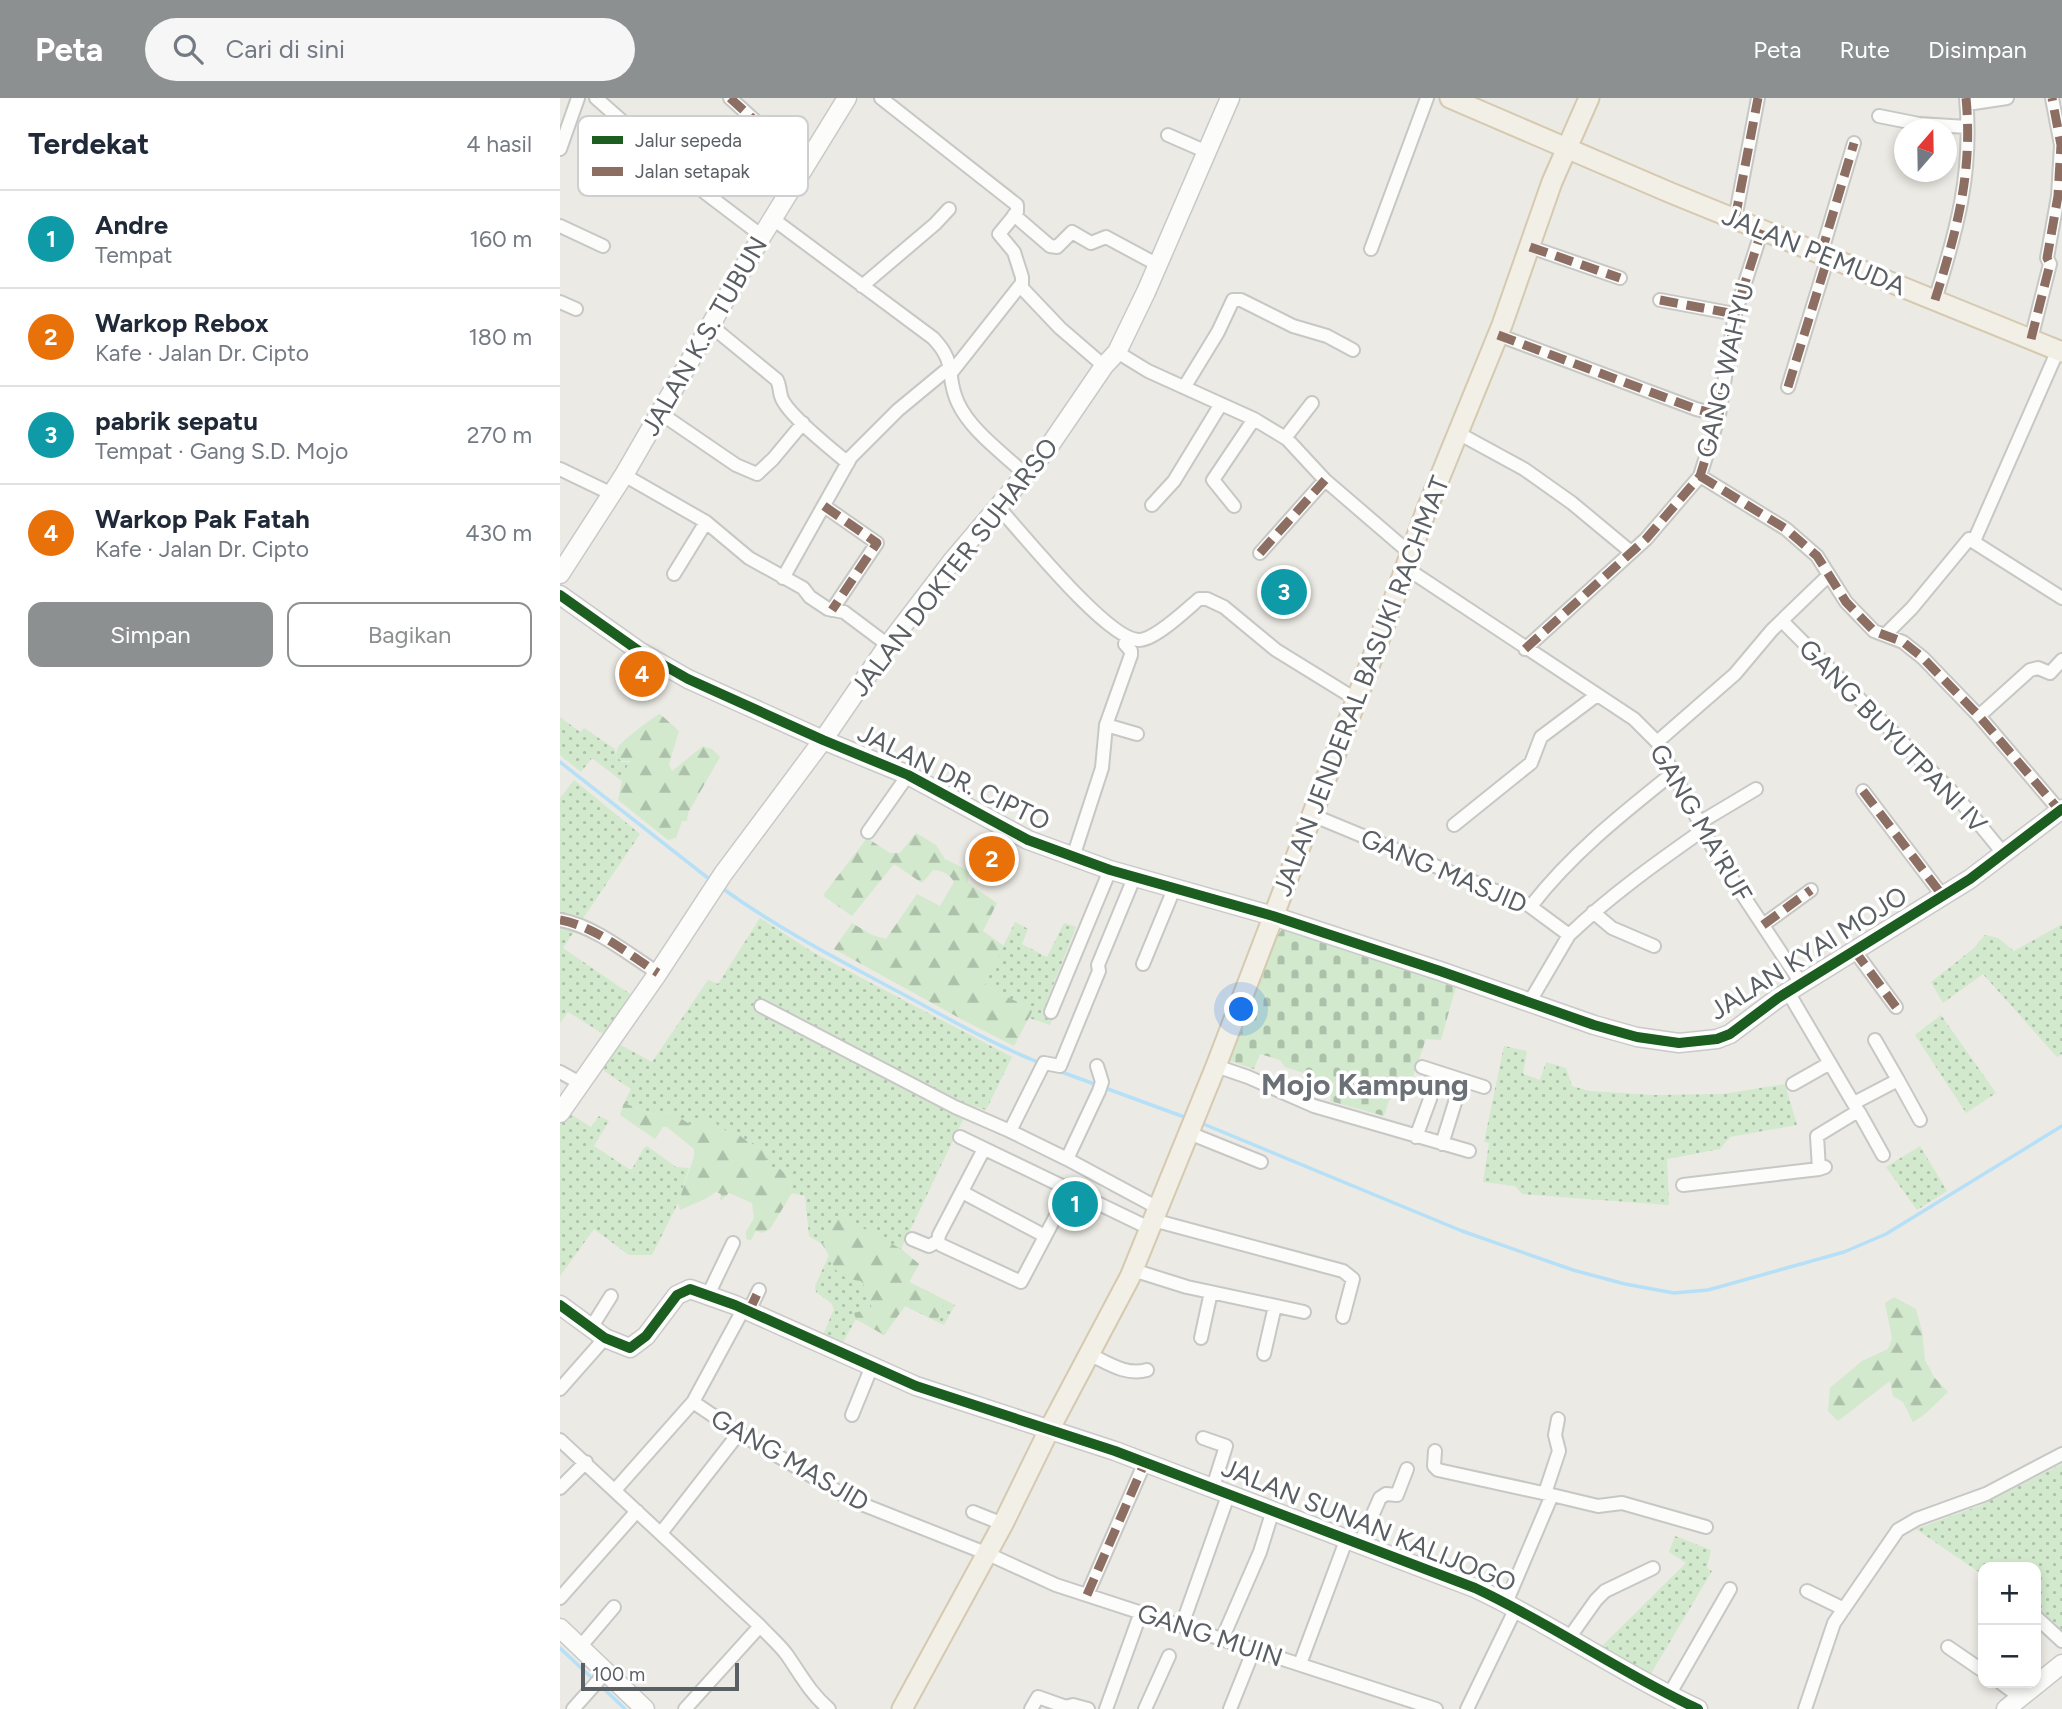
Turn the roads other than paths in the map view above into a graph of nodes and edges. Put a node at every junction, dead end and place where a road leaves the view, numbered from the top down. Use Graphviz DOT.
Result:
graph roads {
  1 [pos="578,98"];
  2 [pos="596,98"];
  3 [pos="730,98"];
  4 [pos="847,98"];
  5 [pos="881,98"];
  6 [pos="1230,98"];
  7 [pos="1427,98"];
  8 [pos="1450,98"];
  9 [pos="1589,98"];
  10 [pos="1758,98"];
  11 [pos="2007,98"];
  12 [pos="2052,98"];
  13 [pos="1967,101"];
  14 [pos="616,116"];
  15 [pos="750,116"];
  16 [pos="1879,116"];
  17 [pos="1967,127"];
  18 [pos="1168,135"];
  19 [pos="1854,143"];
  20 [pos="1566,148"];
  21 [pos="560,149"];
  22 [pos="1207,152"];
  23 [pos="808,164"];
  24 [pos="708,196"];
  25 [pos="788,196"];
  26 [pos="949,209"];
  27 [pos="1014,215"];
  28 [pos="773,219"];
  29 [pos="1735,219"];
  30 [pos="560,226"];
  31 [pos="1762,230"];
  32 [pos="762,236"];
  33 [pos="603,246"];
  34 [pos="1530,247"];
  35 [pos="1371,249"];
  36 [pos="1825,255"];
  37 [pos="1158,265"];
  38 [pos="1620,278"];
  39 [pos="1022,283"];
  40 [pos="862,286"];
  41 [pos="1660,300"];
  42 [pos="1935,300"];
  43 [pos="560,302"];
  44 [pos="576,309"];
  45 [pos="1735,314"];
  46 [pos="710,325"];
  47 [pos="1499,335"];
  48 [pos="2031,339"];
  49 [pos="1353,350"];
  50 [pos="2060,351"];
  51 [pos="1116,352"];
  52 [pos="1104,366"];
  53 [pos="950,370"];
  54 [pos="1185,386"];
  55 [pos="1788,387"];
  56 [pos="1312,403"];
  57 [pos="1221,404"];
  58 [pos="660,413"];
  59 [pos="1719,415"];
  60 [pos="1254,419"];
  61 [pos="803,423"];
  62 [pos="1458,433"];
  63 [pos="1285,438"];
  64 [pos="848,463"];
  65 [pos="560,469"];
  66 [pos="624,475"];
  67 [pos="1026,475"];
  68 [pos="1700,476"];
  69 [pos="1325,480"];
  70 [pos="612,494"];
  71 [pos="1152,505"];
  72 [pos="824,506"];
  73 [pos="1234,506"];
  74 [pos="999,508"];
  75 [pos="706,522"];
  76 [pos="1974,541"];
  77 [pos="1631,552"];
  78 [pos="1259,553"];
  79 [pos="1408,561"];
  80 [pos="560,574"];
  81 [pos="674,574"];
  82 [pos="1829,575"];
  83 [pos="783,578"];
  84 [pos="560,595"];
  85 [pos="2062,598"];
  86 [pos="832,610"];
  87 [pos="1782,621"];
  88 [pos="1886,634"];
  89 [pos="1127,638"];
  90 [pos="888,645"];
  91 [pos="1525,649"];
  92 [pos="2062,660"];
  93 [pos="1597,695"];
  94 [pos="1357,700"];
  95 [pos="1979,716"];
  96 [pos="1106,725"];
  97 [pos="1136,734"];
  98 [pos="823,740"];
  99 [pos="1657,742"];
  100 [pos="1673,773"];
  101 [pos="908,775"];
  102 [pos="1756,789"];
  103 [pos="1863,791"];
  104 [pos="2061,810"];
  105 [pos="1312,816"];
  106 [pos="1454,825"];
  107 [pos="1701,826"];
  108 [pos="868,832"];
  109 [pos="2003,853"];
  110 [pos="1073,857"];
  111 [pos="1110,870"];
  112 [pos="1135,878"];
  113 [pos="1174,889"];
  114 [pos="1811,890"];
  115 [pos="1942,895"];
  116 [pos="1531,906"];
  117 [pos="1592,912"];
  118 [pos="1273,916"];
  119 [pos="560,920"];
  120 [pos="1763,925"];
  121 [pos="1570,935"];
  122 [pos="1654,946"];
  123 [pos="1854,950"];
  124 [pos="1143,964"];
  125 [pos="658,973"];
  126 [pos="1794,988"];
  127 [pos="1529,1003"];
  128 [pos="761,1006"];
  129 [pos="1896,1007"];
  130 [pos="1051,1012"];
  131 [pos="1875,1040"];
  132 [pos="1830,1063"];
  133 [pos="1097,1066"];
  134 [pos="1216,1066"];
  135 [pos="1422,1067"];
  136 [pos="560,1072"];
  137 [pos="1462,1080"];
  138 [pos="1898,1080"];
  139 [pos="580,1083"];
  140 [pos="1793,1084"];
  141 [pos="1484,1087"];
  142 [pos="1430,1099"];
  143 [pos="1856,1108"];
  144 [pos="560,1113"];
  145 [pos="1920,1120"];
  146 [pos="1192,1126"];
  147 [pos="1010,1131"];
  148 [pos="960,1137"];
  149 [pos="1416,1138"];
  150 [pos="1442,1144"];
  151 [pos="984,1149"];
  152 [pos="1469,1151"];
  153 [pos="1882,1155"];
  154 [pos="1067,1159"];
  155 [pos="1261,1162"];
  156 [pos="1683,1185"];
  157 [pos="1069,1191"];
  158 [pos="962,1192"];
  159 [pos="1154,1219"];
  160 [pos="1045,1236"];
  161 [pos="912,1239"];
  162 [pos="938,1241"];
  163 [pos="733,1244"];
  164 [pos="1133,1270"];
  165 [pos="760,1290"];
  166 [pos="1211,1292"];
  167 [pos="708,1295"];
  168 [pos="611,1296"];
  169 [pos="560,1305"];
  170 [pos="1275,1306"];
  171 [pos="746,1310"];
  172 [pos="1304,1312"];
  173 [pos="1343,1317"];
  174 [pos="598,1333"];
  175 [pos="1201,1338"];
  176 [pos="1089,1354"];
  177 [pos="1264,1354"];
  178 [pos="872,1366"];
  179 [pos="1147,1370"];
  180 [pos="560,1389"];
  181 [pos="693,1402"];
  182 [pos="852,1415"];
  183 [pos="1558,1419"];
  184 [pos="1050,1428"];
  185 [pos="739,1433"];
  186 [pos="1203,1438"];
  187 [pos="560,1440"];
  188 [pos="1436,1451"];
  189 [pos="2062,1454"];
  190 [pos="586,1462"];
  191 [pos="1145,1462"];
  192 [pos="1407,1469"];
  193 [pos="560,1488"];
  194 [pos="615,1490"];
  195 [pos="1221,1490"];
  196 [pos="1548,1494"];
  197 [pos="1273,1510"];
  198 [pos="637,1511"];
  199 [pos="973,1512"];
  200 [pos="1003,1524"];
  201 [pos="1706,1527"];
  202 [pos="661,1533"];
  203 [pos="1354,1541"];
  204 [pos="988,1554"];
  205 [pos="1653,1568"];
  206 [pos="1730,1589"];
  207 [pos="1807,1591"];
  208 [pos="1087,1594"];
  209 [pos="560,1598"];
  210 [pos="1511,1605"];
  211 [pos="614,1607"];
  212 [pos="1844,1609"];
  213 [pos="1141,1612"];
  214 [pos="2041,1622"];
  215 [pos="1182,1625"];
  216 [pos="760,1626"];
  217 [pos="560,1628"];
  218 [pos="1223,1637"];
  219 [pos="1570,1639"];
  220 [pos="2062,1642"];
  221 [pos="580,1647"];
  222 [pos="1948,1647"];
  223 [pos="1255,1649"];
  224 [pos="1170,1656"];
  225 [pos="1300,1664"];
  226 [pos="2062,1664"];
  227 [pos="1978,1668"];
  228 [pos="601,1676"];
  229 [pos="2008,1688"];
  230 [pos="1669,1695"];
  231 [pos="2020,1697"];
  232 [pos="573,1709"];
  233 [pos="645,1709"];
  234 [pos="685,1709"];
  235 [pos="829,1709"];
  236 [pos="902,1709"];
  237 [pos="1031,1709"];
  238 [pos="1088,1709"];
  239 [pos="1106,1709"];
  240 [pos="1145,1709"];
  241 [pos="1230,1709"];
  242 [pos="1436,1709"];
  243 [pos="1467,1709"];
  244 [pos="1698,1709"];
  245 [pos="1805,1709"];
  246 [pos="2006,1709"];
  1 -- 21 [label="street"];
  2 -- 14 [label="street"];
  3 -- 15 [label="street"];
  4 -- 23 [label="street, JALAN K.S. TUBUN"];
  5 -- 27 [label="street"];
  6 -- 22 [label="street, JALAN DOKTER SUHARSO"];
  7 -- 35 [label="street"];
  8 -- 20 [label="main road, JALAN PEMUDA"];
  9 -- 20 [label="main road, JALAN JENDERAL BASUKI RACHMAT"];
  10 -- 29 [label="street"];
  11 -- 13 [label="street"];
  12 -- 48 [label="street"];
  13 -- 17 [label="street"];
  16 -- 17 [label="street"];
  17 -- 42 [label="street"];
  18 -- 22 [label="street"];
  19 -- 36 [label="street"];
  20 -- 29 [label="main road, JALAN PEMUDA"];
  20 -- 34 [label="main road, JALAN JENDERAL BASUKI RACHMAT"];
  22 -- 37 [label="street, JALAN DOKTER SUHARSO"];
  24 -- 32 [label="street"];
  25 -- 28 [label="street, JALAN K.S. TUBUN"];
  26 -- 40 [label="street"];
  27 -- 37 [label="street"];
  27 -- 39 [label="street"];
  28 -- 32 [label="street, JALAN K.S. TUBUN"];
  28 -- 40 [label="street"];
  29 -- 31 [label="main road, JALAN PEMUDA"];
  30 -- 33 [label="street"];
  31 -- 36 [label="main road, JALAN PEMUDA"];
  31 -- 45 [label="street, GANG WAHYU"];
  32 -- 46 [label="street, JALAN K.S. TUBUN"];
  34 -- 38 [label="street"];
  34 -- 47 [label="main road, JALAN JENDERAL BASUKI RACHMAT"];
  36 -- 42 [label="main road, JALAN PEMUDA"];
  36 -- 55 [label="street"];
  37 -- 51 [label="street, JALAN DOKTER SUHARSO"];
  39 -- 52 [label="street"];
  39 -- 53 [label="street"];
  40 -- 53 [label="street"];
  41 -- 45 [label="street"];
  42 -- 48 [label="main road, JALAN PEMUDA"];
  43 -- 44 [label="street"];
  45 -- 59 [label="street, GANG WAHYU"];
  46 -- 58 [label="street, JALAN K.S. TUBUN"];
  46 -- 61 [label="street"];
  47 -- 59 [label="street"];
  47 -- 62 [label="main road, JALAN JENDERAL BASUKI RACHMAT"];
  48 -- 50 [label="main road, JALAN PEMUDA"];
  49 -- 54 [label="street"];
  50 -- 76 [label="street"];
  51 -- 52 [label="street, JALAN DOKTER SUHARSO"];
  51 -- 54 [label="street, GANG MA'RUF"];
  52 -- 67 [label="street, JALAN DOKTER SUHARSO"];
  53 -- 64 [label="street"];
  53 -- 67 [label="street"];
  54 -- 57 [label="street, GANG MA'RUF"];
  56 -- 63 [label="street"];
  57 -- 60 [label="street, GANG MA'RUF"];
  57 -- 71 [label="street"];
  58 -- 61 [label="street"];
  58 -- 66 [label="street, JALAN K.S. TUBUN"];
  59 -- 68 [label="street, GANG WAHYU"];
  60 -- 63 [label="street, GANG MA'RUF"];
  60 -- 73 [label="street"];
  61 -- 64 [label="street"];
  62 -- 77 [label="street"];
  62 -- 79 [label="main road, JALAN JENDERAL BASUKI RACHMAT"];
  63 -- 69 [label="street, GANG MA'RUF"];
  64 -- 72 [label="street"];
  65 -- 70 [label="street"];
  66 -- 70 [label="street, JALAN K.S. TUBUN"];
  66 -- 75 [label="street"];
  67 -- 74 [label="street, JALAN DOKTER SUHARSO"];
  68 -- 77 [label="street, GANG WAHYU"];
  68 -- 82 [label="street"];
  69 -- 78 [label="street"];
  69 -- 79 [label="street, GANG MA'RUF"];
  70 -- 80 [label="street, JALAN K.S. TUBUN"];
  72 -- 83 [label="street"];
  72 -- 86 [label="street"];
  74 -- 89 [label="street"];
  74 -- 90 [label="street, JALAN DOKTER SUHARSO"];
  75 -- 81 [label="street"];
  75 -- 83 [label="street"];
  76 -- 85 [label="street"];
  76 -- 88 [label="street"];
  77 -- 91 [label="street, GANG WAHYU"];
  79 -- 91 [label="street, GANG MA'RUF"];
  79 -- 94 [label="main road, JALAN JENDERAL BASUKI RACHMAT"];
  82 -- 87 [label="street"];
  82 -- 88 [label="street"];
  83 -- 86 [label="street"];
  84 -- 98 [label="street, JALAN DR. CIPTO"];
  86 -- 90 [label="street"];
  87 -- 99 [label="street"];
  87 -- 109 [label="street, GANG BUYUTPANI IV"];
  88 -- 95 [label="street"];
  89 -- 94 [label="street"];
  89 -- 96 [label="street"];
  90 -- 98 [label="street, JALAN DOKTER SUHARSO"];
  91 -- 93 [label="street, GANG MA'RUF"];
  92 -- 95 [label="street"];
  93 -- 99 [label="street, GANG MA'RUF"];
  93 -- 106 [label="street"];
  94 -- 105 [label="main road, JALAN JENDERAL BASUKI RACHMAT"];
  95 -- 104 [label="street"];
  96 -- 97 [label="street"];
  96 -- 110 [label="street"];
  98 -- 101 [label="street, JALAN DR. CIPTO"];
  98 -- 125 [label="street, JALAN DOKTER SUHARSO"];
  99 -- 100 [label="street, GANG MA'RUF"];
  100 -- 107 [label="street, GANG MA'RUF"];
  100 -- 116 [label="street"];
  101 -- 108 [label="street"];
  101 -- 110 [label="street, JALAN DR. CIPTO"];
  102 -- 107 [label="street"];
  103 -- 115 [label="street"];
  104 -- 109 [label="street, JALAN KYAI MOJO"];
  105 -- 116 [label="street, GANG MASJID"];
  105 -- 118 [label="main road, JALAN JENDERAL BASUKI RACHMAT"];
  107 -- 117 [label="street"];
  107 -- 120 [label="street, GANG MA'RUF"];
  109 -- 115 [label="street, JALAN KYAI MOJO"];
  110 -- 111 [label="street, JALAN DR. CIPTO"];
  111 -- 112 [label="street, JALAN DR. CIPTO"];
  111 -- 130 [label="street"];
  112 -- 113 [label="street, JALAN DR. CIPTO"];
  112 -- 147 [label="street"];
  113 -- 118 [label="street, JALAN DR. CIPTO"];
  113 -- 124 [label="street"];
  114 -- 120 [label="street"];
  115 -- 123 [label="street, JALAN KYAI MOJO"];
  116 -- 121 [label="street, GANG MASJID"];
  117 -- 121 [label="street"];
  117 -- 122 [label="street"];
  118 -- 127 [label="street, JALAN KYAI MOJO"];
  118 -- 134 [label="main road, JALAN JENDERAL BASUKI RACHMAT"];
  119 -- 125 [label="street"];
  120 -- 126 [label="street, GANG MA'RUF"];
  121 -- 127 [label="street"];
  123 -- 126 [label="street, JALAN KYAI MOJO"];
  123 -- 129 [label="street"];
  125 -- 139 [label="street, JALAN DOKTER SUHARSO"];
  126 -- 127 [label="street, JALAN KYAI MOJO"];
  126 -- 132 [label="street, GANG MA'RUF"];
  128 -- 147 [label="street"];
  131 -- 138 [label="street"];
  132 -- 140 [label="street"];
  132 -- 143 [label="street, GANG MA'RUF"];
  133 -- 154 [label="street"];
  134 -- 146 [label="main road, JALAN JENDERAL BASUKI RACHMAT"];
  134 -- 149 [label="street"];
  135 -- 137 [label="street"];
  136 -- 139 [label="street"];
  137 -- 141 [label="street"];
  137 -- 150 [label="street"];
  138 -- 143 [label="street"];
  138 -- 145 [label="street"];
  139 -- 144 [label="street, JALAN DOKTER SUHARSO"];
  142 -- 149 [label="street"];
  143 -- 153 [label="street, GANG MA'RUF"];
  143 -- 156 [label="street"];
  146 -- 155 [label="street"];
  146 -- 159 [label="main road, JALAN JENDERAL BASUKI RACHMAT"];
  147 -- 154 [label="street"];
  148 -- 151 [label="street"];
  149 -- 150 [label="street"];
  150 -- 152 [label="street"];
  151 -- 157 [label="street"];
  151 -- 158 [label="street"];
  154 -- 159 [label="street"];
  157 -- 159 [label="street"];
  157 -- 160 [label="street"];
  158 -- 160 [label="street"];
  158 -- 162 [label="street"];
  159 -- 164 [label="main road, JALAN JENDERAL BASUKI RACHMAT"];
  159 -- 173 [label="street"];
  160 -- 162 [label="street"];
  161 -- 162 [label="street"];
  163 -- 167 [label="street"];
  164 -- 166 [label="street"];
  164 -- 176 [label="main road, JALAN JENDERAL BASUKI RACHMAT"];
  165 -- 171 [label="street, GANG MASJID"];
  166 -- 170 [label="street"];
  166 -- 175 [label="street"];
  167 -- 171 [label="street, JALAN SUNAN KALIJOGO"];
  167 -- 174 [label="street"];
  168 -- 174 [label="street"];
  169 -- 174 [label="street"];
  170 -- 172 [label="street"];
  170 -- 177 [label="street"];
  171 -- 178 [label="street, JALAN SUNAN KALIJOGO"];
  171 -- 181 [label="street, GANG MASJID"];
  174 -- 180 [label="street"];
  176 -- 179 [label="street"];
  176 -- 184 [label="main road, JALAN JENDERAL BASUKI RACHMAT"];
  178 -- 182 [label="street"];
  178 -- 184 [label="street, JALAN SUNAN KALIJOGO"];
  181 -- 185 [label="street, GANG MASJID"];
  181 -- 194 [label="street"];
  183 -- 196 [label="street"];
  184 -- 191 [label="street, JALAN SUNAN KALIJOGO"];
  184 -- 200 [label="main road, JALAN JENDERAL BASUKI RACHMAT"];
  185 -- 202 [label="street"];
  185 -- 204 [label="street, GANG MASJID"];
  186 -- 195 [label="street"];
  187 -- 190 [label="street"];
  188 -- 196 [label="street"];
  189 -- 212 [label="street"];
  190 -- 193 [label="street"];
  190 -- 194 [label="street"];
  191 -- 195 [label="street, JALAN SUNAN KALIJOGO"];
  191 -- 208 [label="street"];
  192 -- 203 [label="street"];
  194 -- 198 [label="street"];
  195 -- 197 [label="street, JALAN SUNAN KALIJOGO"];
  195 -- 215 [label="street"];
  196 -- 201 [label="street"];
  196 -- 210 [label="street"];
  197 -- 203 [label="street, JALAN SUNAN KALIJOGO"];
  197 -- 218 [label="street"];
  198 -- 202 [label="street"];
  198 -- 209 [label="street"];
  199 -- 200 [label="street"];
  200 -- 204 [label="main road, JALAN JENDERAL BASUKI RACHMAT"];
  202 -- 216 [label="street"];
  203 -- 210 [label="street, JALAN SUNAN KALIJOGO"];
  203 -- 225 [label="street"];
  204 -- 208 [label="street, GANG MUIN"];
  204 -- 236 [label="main road, JALAN JENDERAL BASUKI RACHMAT"];
  205 -- 219 [label="street"];
  206 -- 230 [label="street"];
  207 -- 212 [label="street"];
  208 -- 213 [label="street, GANG MUIN"];
  210 -- 219 [label="street, JALAN SUNAN KALIJOGO"];
  210 -- 243 [label="street"];
  211 -- 221 [label="street"];
  212 -- 245 [label="street"];
  213 -- 215 [label="street, GANG MUIN"];
  213 -- 239 [label="street"];
  214 -- 220 [label="street"];
  215 -- 218 [label="street, GANG MUIN"];
  216 -- 234 [label="street"];
  216 -- 235 [label="street"];
  217 -- 221 [label="street"];
  218 -- 223 [label="street, GANG MUIN"];
  219 -- 230 [label="street, JALAN SUNAN KALIJOGO"];
  221 -- 228 [label="street"];
  222 -- 227 [label="street"];
  223 -- 225 [label="street, GANG MUIN"];
  223 -- 241 [label="street"];
  224 -- 240 [label="street"];
  225 -- 242 [label="street, GANG MUIN"];
  226 -- 231 [label="street"];
  228 -- 232 [label="street"];
  228 -- 233 [label="street"];
  229 -- 231 [label="street"];
  230 -- 244 [label="street, JALAN SUNAN KALIJOGO"];
  231 -- 246 [label="street"];
  237 -- 238 [label="street"];
}
